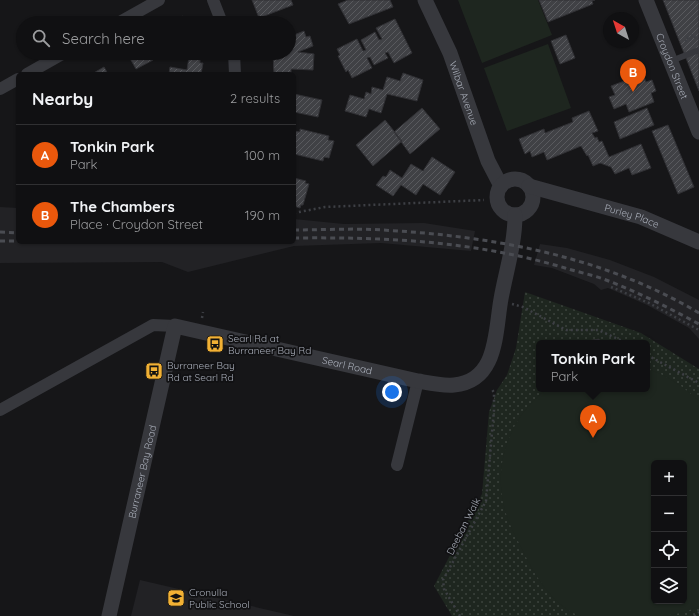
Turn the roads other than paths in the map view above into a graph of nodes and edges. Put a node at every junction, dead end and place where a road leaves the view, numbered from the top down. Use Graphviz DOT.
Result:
graph roads {
  1 [pos="159,0"];
  2 [pos="213,0"];
  3 [pos="425,0"];
  4 [pos="646,0"];
  5 [pos="130,16"];
  6 [pos="219,16"];
  7 [pos="699,50"];
  8 [pos="52,60"];
  9 [pos="234,60"];
  10 [pos="671,62"];
  11 [pos="31,72"];
  12 [pos="235,72"];
  13 [pos="16,80"];
  14 [pos="0,89"];
  15 [pos="699,132"];
  16 [pos="502,186"];
  17 [pos="530,186"];
  18 [pos="562,194"];
  19 [pos="533,202"];
  20 [pos="515,215"];
  21 [pos="699,242"];
  22 [pos="175,326"];
  23 [pos="418,381"];
  24 [pos="0,410"];
  25 [pos="397,465"];
  26 [pos="109,616"];
  1 -- 5 [label="street"];
  2 -- 6 [label="street"];
  3 -- 16 [label="street, Wilbar Avenue"];
  4 -- 10 [label="street, Croydon Street"];
  7 -- 10 [label="lane"];
  8 -- 11 [label="street"];
  9 -- 12 [label="street"];
  10 -- 15 [label="street, Croydon Street"];
  13 -- 14 [label="street"];
  16 -- 17 [label="street"];
  16 -- 20 [label="street"];
  17 -- 18 [label="street, Purley Place"];
  17 -- 19 [label="street"];
  18 -- 19 [label="street"];
  18 -- 21 [label="street, Purley Place"];
  19 -- 20 [label="street"];
  20 -- 23 [label="street, Searl Road"];
  22 -- 23 [label="street, Searl Road"];
  22 -- 24 [label="street, Searl Road"];
  22 -- 26 [label="street, Burraneer Bay Road"];
  23 -- 25 [label="street"];
}
